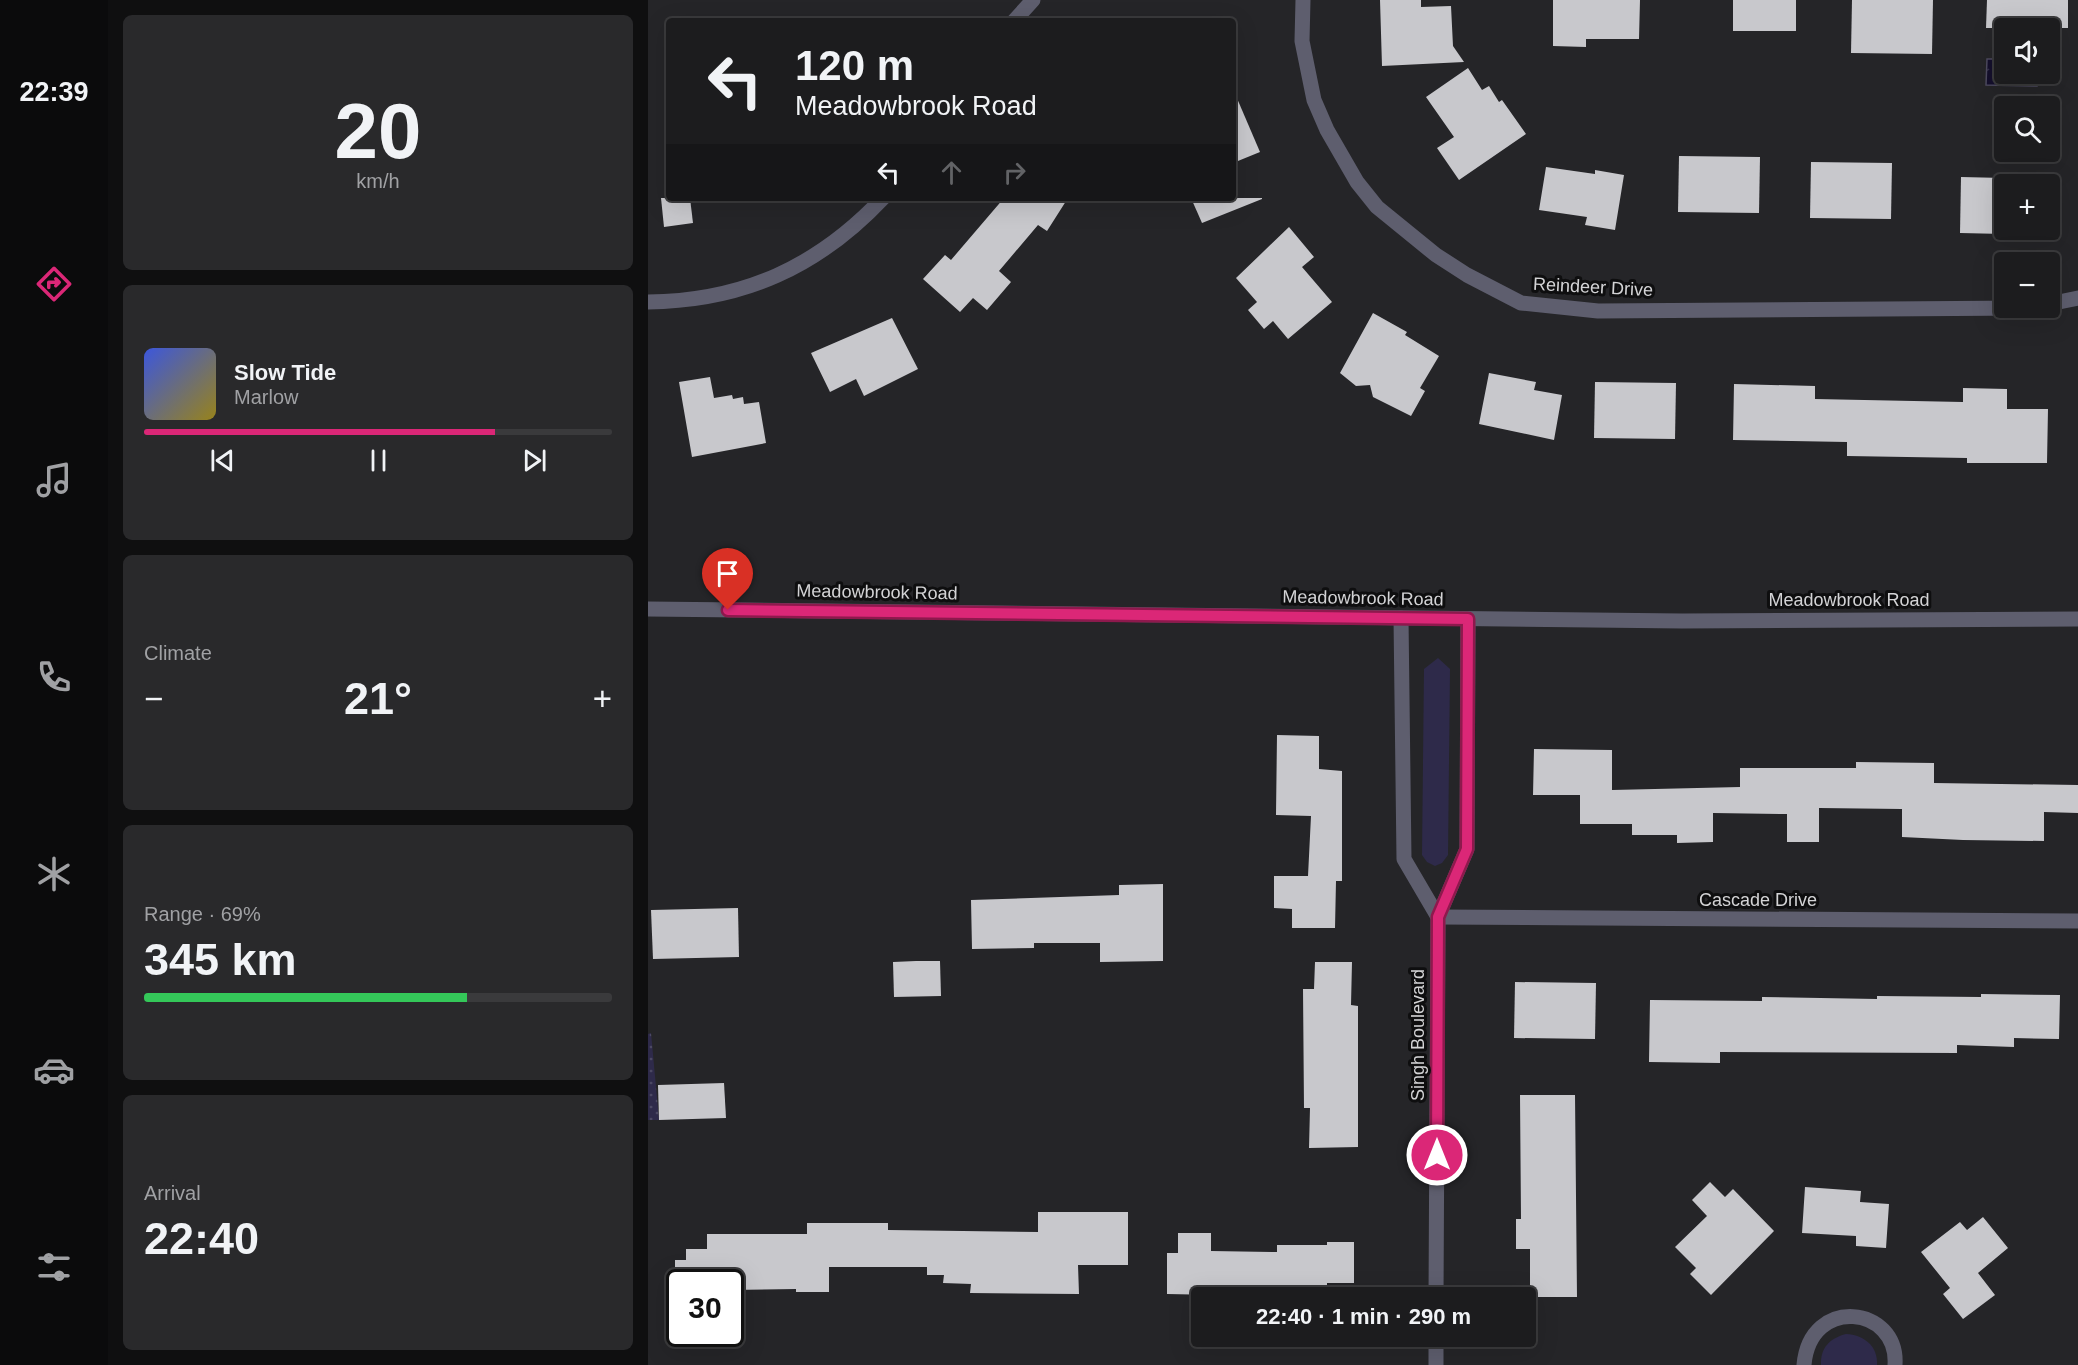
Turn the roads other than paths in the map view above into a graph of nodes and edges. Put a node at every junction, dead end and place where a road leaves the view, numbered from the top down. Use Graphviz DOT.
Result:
graph roads {
  1 [pos="1302,0"];
  2 [pos="880,201"];
  3 [pos="2078,298"];
  4 [pos="648,302"];
  5 [pos="2060,302"];
  6 [pos="1994,308"];
  7 [pos="648,609"];
  8 [pos="1401,618"];
  9 [pos="1468,619"];
  10 [pos="2078,619"];
  11 [pos="1438,917"];
  12 [pos="2078,921"];
  13 [pos="1436,1287"];
  14 [pos="1436,1347"];
  15 [pos="1436,1365"];
  16 [pos="1804,1365"];
  17 [pos="1895,1365"];
  1 -- 6 [label="street, Reindeer Drive"];
  2 -- 4 [label="street"];
  3 -- 5 [label="street"];
  7 -- 8 [label="street, Meadowbrook Road"];
  8 -- 9 [label="street, Meadowbrook Road"];
  8 -- 11 [label="street"];
  9 -- 10 [label="street, Meadowbrook Road"];
  9 -- 11 [label="street, Singh Boulevard"];
  11 -- 12 [label="street, Cascade Drive"];
  11 -- 13 [label="street, Singh Boulevard"];
  14 -- 15 [label="street"];
  16 -- 17 [label="street"];
}
